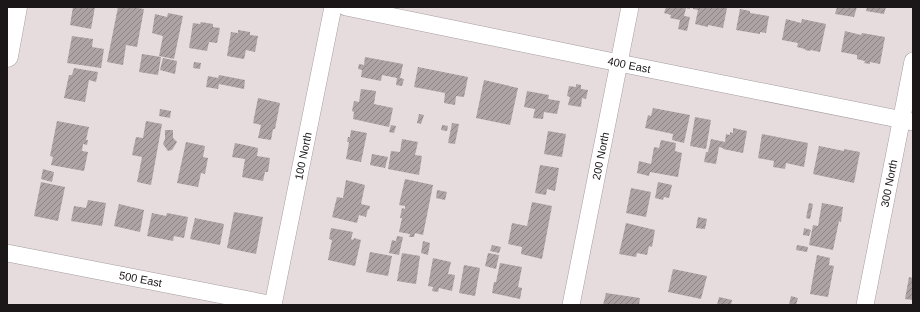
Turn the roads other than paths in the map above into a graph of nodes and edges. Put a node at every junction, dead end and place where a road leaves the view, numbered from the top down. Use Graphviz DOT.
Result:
graph roads {
  1 [pos="16,7"];
  2 [pos="333,7"];
  3 [pos="346,7"];
  4 [pos="630,7"];
  5 [pos="7,56"];
  6 [pos="913,61"];
  7 [pos="619,63"];
  8 [pos="907,121"];
  9 [pos="7,253"];
  10 [pos="274,305"];
  11 [pos="571,305"];
  12 [pos="865,305"];
  1 -- 5 [label="main road"];
  2 -- 10 [label="street, 100 North"];
  3 -- 7 [label="street, 400 East"];
  4 -- 7 [label="street, 200 North"];
  6 -- 8 [label="street, 300 North"];
  7 -- 8 [label="street, 400 East"];
  7 -- 11 [label="street, 200 North"];
  8 -- 12 [label="street, 300 North"];
  9 -- 10 [label="street, 500 East"];
}
